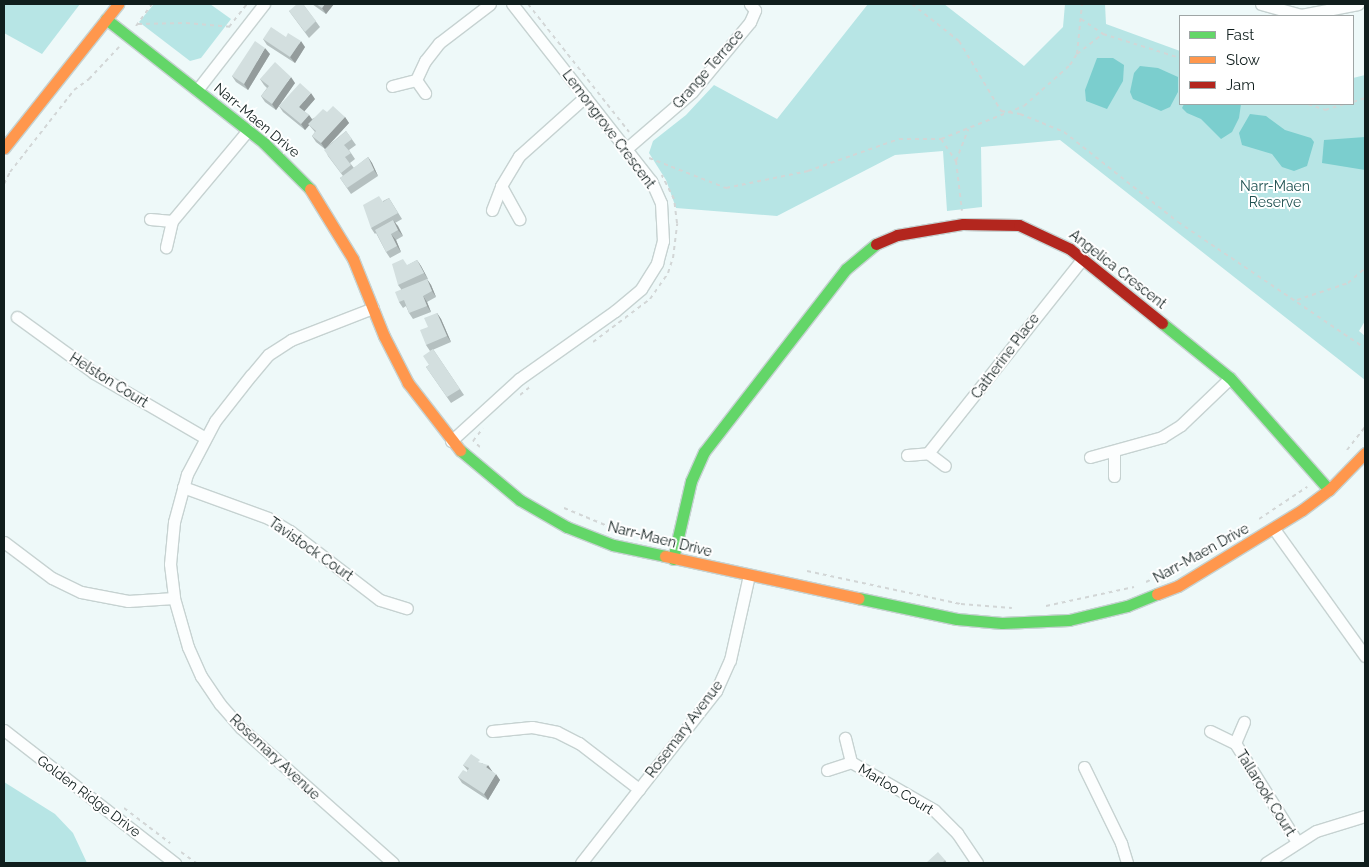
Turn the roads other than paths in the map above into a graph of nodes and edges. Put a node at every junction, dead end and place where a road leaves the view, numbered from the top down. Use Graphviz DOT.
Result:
graph roads {
  1 [pos="118,4"];
  2 [pos="264,4"];
  3 [pos="490,4"];
  4 [pos="512,4"];
  5 [pos="750,4"];
  6 [pos="1261,4"];
  7 [pos="1358,4"];
  8 [pos="106,19"];
  9 [pos="416,80"];
  10 [pos="392,86"];
  11 [pos="197,90"];
  12 [pos="425,93"];
  13 [pos="585,97"];
  14 [pos="248,130"];
  15 [pos="4,148"];
  16 [pos="626,149"];
  17 [pos="501,186"];
  18 [pos="492,210"];
  19 [pos="150,219"];
  20 [pos="519,219"];
  21 [pos="172,221"];
  22 [pos="166,247"];
  23 [pos="1083,258"];
  24 [pos="373,308"];
  25 [pos="17,317"];
  26 [pos="1230,378"];
  27 [pos="204,437"];
  28 [pos="451,441"];
  29 [pos="1365,452"];
  30 [pos="928,453"];
  31 [pos="1114,453"];
  32 [pos="907,455"];
  33 [pos="1090,457"];
  34 [pos="945,466"];
  35 [pos="1114,476"];
  36 [pos="183,487"];
  37 [pos="1329,490"];
  38 [pos="1274,529"];
  39 [pos="4,542"];
  40 [pos="673,559"];
  41 [pos="749,575"];
  42 [pos="174,598"];
  43 [pos="407,608"];
  44 [pos="1364,652"];
  45 [pos="1244,722"];
  46 [pos="4,730"];
  47 [pos="492,731"];
  48 [pos="1210,731"];
  49 [pos="845,738"];
  50 [pos="1235,743"];
  51 [pos="851,762"];
  52 [pos="1084,767"];
  53 [pos="827,770"];
  54 [pos="639,789"];
  55 [pos="1365,816"];
  56 [pos="1297,842"];
  57 [pos="175,863"];
  58 [pos="393,863"];
  59 [pos="581,863"];
  60 [pos="977,863"];
  61 [pos="1127,863"];
  62 [pos="1266,863"];
  1 -- 8 [label="street"];
  2 -- 11 [label="street"];
  3 -- 9 [label="street"];
  4 -- 13 [label="street, Lemongrove Crescent"];
  5 -- 16 [label="street, Grange Terrace"];
  6 -- 7 [label="street"];
  8 -- 11 [label="street, Narr-Maen Drive"];
  8 -- 15 [label="street"];
  9 -- 10 [label="street"];
  9 -- 12 [label="street"];
  11 -- 14 [label="street, Narr-Maen Drive"];
  13 -- 16 [label="street, Lemongrove Crescent"];
  13 -- 17 [label="street"];
  14 -- 21 [label="street"];
  14 -- 24 [label="street, Narr-Maen Drive"];
  16 -- 28 [label="street, Lemongrove Crescent"];
  17 -- 18 [label="street"];
  17 -- 20 [label="street"];
  19 -- 21 [label="street"];
  21 -- 22 [label="street"];
  23 -- 26 [label="street, Angelica Crescent"];
  23 -- 30 [label="street, Catherine Place"];
  23 -- 40 [label="street, Angelica Crescent"];
  24 -- 27 [label="street, Rosemary Avenue"];
  24 -- 28 [label="street, Narr-Maen Drive"];
  25 -- 27 [label="street, Helston Court"];
  26 -- 31 [label="street"];
  26 -- 37 [label="street, Angelica Crescent"];
  27 -- 36 [label="street, Rosemary Avenue"];
  28 -- 40 [label="street, Narr-Maen Drive"];
  29 -- 37 [label="street, Narr-Maen Drive"];
  30 -- 32 [label="street"];
  30 -- 34 [label="street"];
  31 -- 33 [label="street"];
  31 -- 35 [label="street"];
  36 -- 42 [label="street, Rosemary Avenue"];
  36 -- 43 [label="street, Tavistock Court"];
  37 -- 38 [label="street, Narr-Maen Drive"];
  38 -- 41 [label="street, Narr-Maen Drive"];
  38 -- 44 [label="street"];
  39 -- 42 [label="street"];
  40 -- 41 [label="street, Narr-Maen Drive"];
  41 -- 54 [label="street, Rosemary Avenue"];
  42 -- 58 [label="street, Rosemary Avenue"];
  45 -- 50 [label="street, Tallarook Court"];
  46 -- 57 [label="street, Golden Ridge Drive"];
  47 -- 54 [label="street"];
  48 -- 50 [label="street, Tallarook Court"];
  49 -- 51 [label="street, Marloo Court"];
  50 -- 56 [label="street, Tallarook Court"];
  51 -- 53 [label="street, Marloo Court"];
  51 -- 60 [label="street, Marloo Court"];
  52 -- 61 [label="street"];
  54 -- 59 [label="street, Rosemary Avenue"];
  55 -- 56 [label="street"];
  56 -- 62 [label="street"];
}
